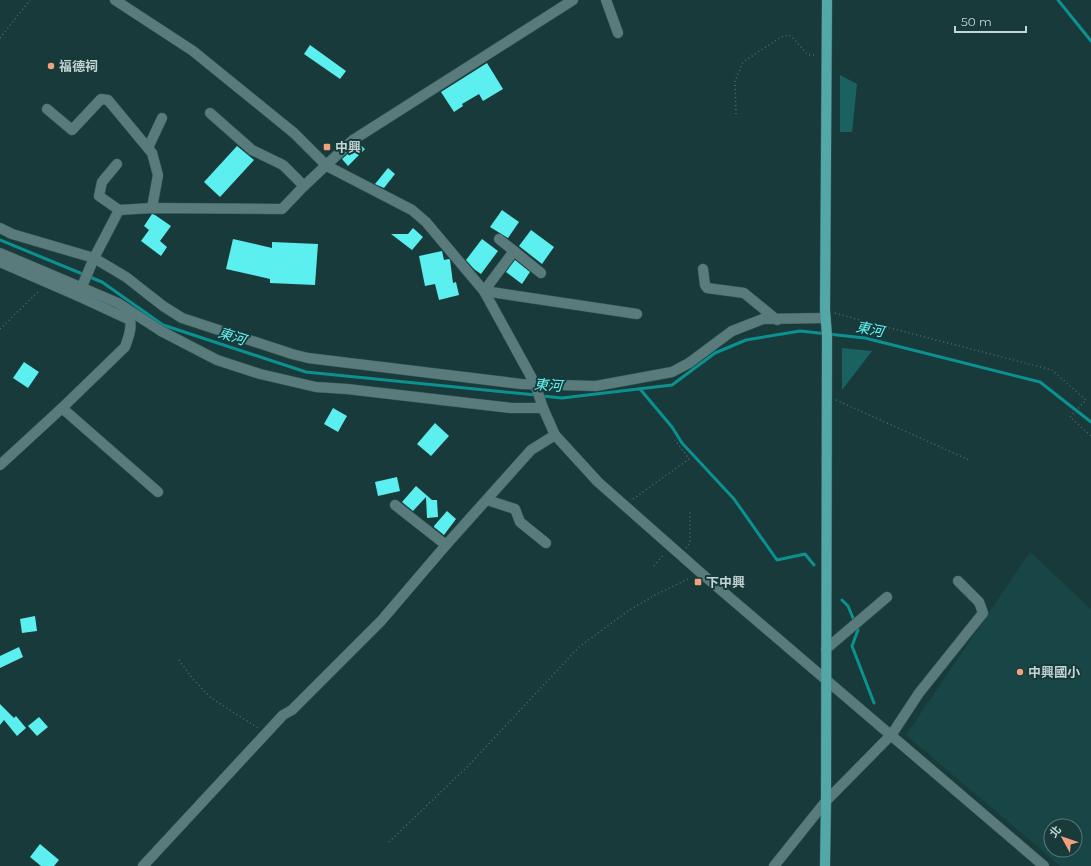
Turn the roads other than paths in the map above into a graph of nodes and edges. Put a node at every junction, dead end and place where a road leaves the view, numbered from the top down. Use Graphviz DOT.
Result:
graph roads {
  1 [pos="115,0"];
  2 [pos="573,0"];
  3 [pos="606,0"];
  4 [pos="827,0"];
  5 [pos="618,33"];
  6 [pos="47,109"];
  7 [pos="210,113"];
  8 [pos="162,118"];
  9 [pos="148,148"];
  10 [pos="117,164"];
  11 [pos="327,166"];
  12 [pos="304,186"];
  13 [pos="152,208"];
  14 [pos="119,210"];
  15 [pos="0,228"];
  16 [pos="499,239"];
  17 [pos="514,251"];
  18 [pos="0,254"];
  19 [pos="93,261"];
  20 [pos="0,262"];
  21 [pos="704,269"];
  22 [pos="541,273"];
  23 [pos="79,291"];
  24 [pos="484,291"];
  25 [pos="637,314"];
  26 [pos="825,314"];
  27 [pos="777,320"];
  28 [pos="535,384"];
  29 [pos="62,408"];
  30 [pos="543,408"];
  31 [pos="555,435"];
  32 [pos="0,465"];
  33 [pos="158,492"];
  34 [pos="487,500"];
  35 [pos="395,505"];
  36 [pos="546,543"];
  37 [pos="446,545"];
  38 [pos="958,581"];
  39 [pos="887,597"];
  40 [pos="826,649"];
  41 [pos="826,680"];
  42 [pos="892,734"];
  43 [pos="826,801"];
  44 [pos="143,866"];
  45 [pos="774,866"];
  46 [pos="825,866"];
  47 [pos="1044,866"];
  1 -- 11 [label="street"];
  2 -- 11 [label="street"];
  3 -- 5 [label="street"];
  4 -- 26 [label="main road"];
  6 -- 9 [label="street"];
  7 -- 12 [label="street"];
  8 -- 9 [label="street"];
  9 -- 13 [label="street"];
  10 -- 14 [label="street"];
  11 -- 12 [label="street"];
  11 -- 24 [label="street"];
  12 -- 13 [label="street"];
  13 -- 14 [label="street"];
  14 -- 19 [label="street"];
  15 -- 19 [label="street"];
  16 -- 17 [label="street"];
  17 -- 22 [label="street"];
  17 -- 24 [label="street"];
  18 -- 23 [label="street"];
  19 -- 23 [label="street"];
  19 -- 28 [label="street"];
  20 -- 23 [label="street"];
  21 -- 27 [label="street"];
  23 -- 29 [label="street"];
  23 -- 30 [label="street"];
  24 -- 25 [label="street"];
  24 -- 28 [label="street"];
  26 -- 27 [label="street"];
  26 -- 40 [label="main road"];
  27 -- 28 [label="street"];
  28 -- 30 [label="street"];
  29 -- 32 [label="street"];
  29 -- 33 [label="street"];
  30 -- 31 [label="street"];
  31 -- 34 [label="street"];
  31 -- 41 [label="street"];
  34 -- 36 [label="street"];
  34 -- 37 [label="street"];
  35 -- 37 [label="street"];
  37 -- 44 [label="street"];
  38 -- 42 [label="street"];
  39 -- 40 [label="street"];
  40 -- 41 [label="main road"];
  41 -- 42 [label="street"];
  41 -- 43 [label="main road"];
  42 -- 43 [label="street"];
  42 -- 47 [label="street"];
  43 -- 45 [label="street"];
  43 -- 46 [label="main road"];
}
